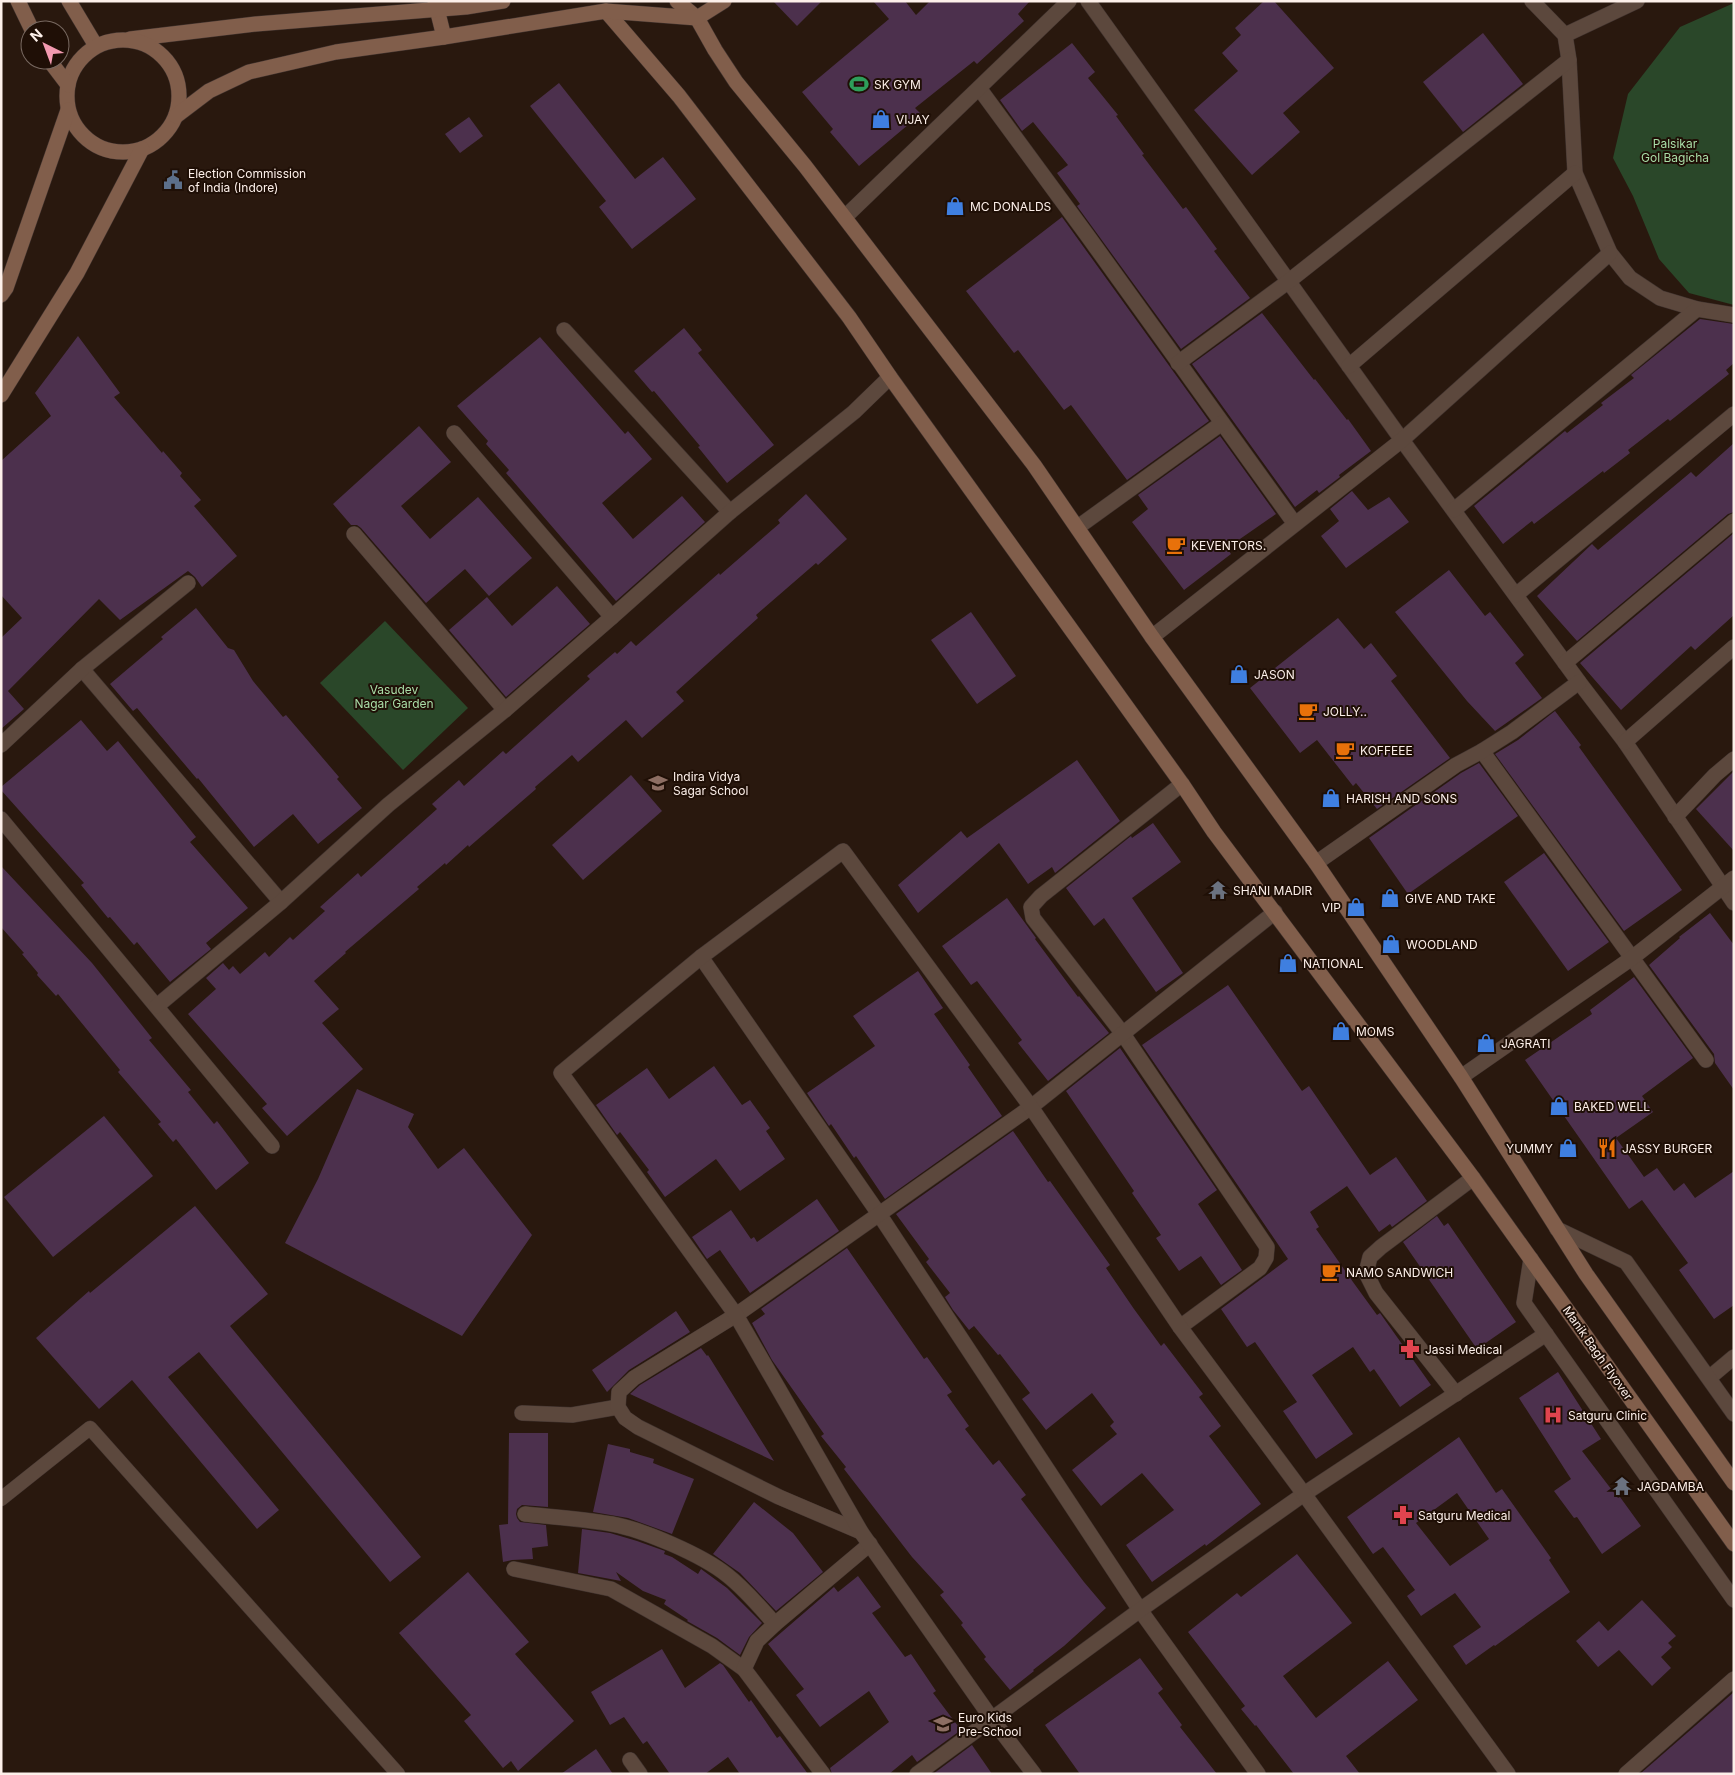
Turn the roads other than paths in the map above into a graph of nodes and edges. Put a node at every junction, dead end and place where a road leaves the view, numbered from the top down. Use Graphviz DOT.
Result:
graph roads {
  1 [pos="18,1"];
  2 [pos="69,1"];
  3 [pos="503,1"];
  4 [pos="619,1"];
  5 [pos="677,1"];
  6 [pos="724,1"];
  7 [pos="1069,1"];
  8 [pos="1088,1"];
  9 [pos="1532,1"];
  10 [pos="1637,1"];
  11 [pos="436,5"];
  12 [pos="606,11"];
  13 [pos="697,18"];
  14 [pos="27,20"];
  15 [pos="1565,35"];
  16 [pos="444,37"];
  17 [pos="130,39"];
  18 [pos="96,46"];
  19 [pos="1570,60"];
  20 [pos="57,70"];
  21 [pos="68,85"];
  22 [pos="979,88"];
  23 [pos="68,110"];
  24 [pos="176,116"];
  25 [pos="142,149"];
  26 [pos="1575,173"];
  27 [pos="845,218"];
  28 [pos="1610,253"];
  29 [pos="1289,281"];
  30 [pos="1,295"];
  31 [pos="1697,309"];
  32 [pos="1734,315"];
  33 [pos="564,330"];
  34 [pos="1178,363"];
  35 [pos="1349,366"];
  36 [pos="890,378"];
  37 [pos="1,394"];
  38 [pos="1734,414"];
  39 [pos="1222,423"];
  40 [pos="454,433"];
  41 [pos="1402,440"];
  42 [pos="1454,510"];
  43 [pos="730,512"];
  44 [pos="1734,521"];
  45 [pos="1295,524"];
  46 [pos="1078,527"];
  47 [pos="354,534"];
  48 [pos="188,583"];
  49 [pos="1516,595"];
  50 [pos="612,617"];
  51 [pos="1152,637"];
  52 [pos="1734,647"];
  53 [pos="1565,663"];
  54 [pos="82,668"];
  55 [pos="1579,682"];
  56 [pos="504,710"];
  57 [pos="1625,742"];
  58 [pos="1,745"];
  59 [pos="1482,752"];
  60 [pos="1734,759"];
  61 [pos="1182,784"];
  62 [pos="1675,817"];
  63 [pos="1,819"];
  64 [pos="1316,863"];
  65 [pos="1728,883"];
  66 [pos="281,902"];
  67 [pos="1734,903"];
  68 [pos="1275,912"];
  69 [pos="700,957"];
  70 [pos="1632,958"];
  71 [pos="157,1006"];
  72 [pos="1123,1034"];
  73 [pos="1706,1060"];
  74 [pos="1461,1078"];
  75 [pos="1032,1107"];
  76 [pos="272,1146"];
  77 [pos="1473,1178"];
  78 [pos="879,1214"];
  79 [pos="1557,1229"];
  80 [pos="1531,1259"];
  81 [pos="736,1315"];
  82 [pos="1180,1327"];
  83 [pos="1546,1334"];
  84 [pos="1734,1357"];
  85 [pos="1709,1378"];
  86 [pos="1456,1394"];
  87 [pos="618,1407"];
  88 [pos="522,1413"];
  89 [pos="1734,1414"];
  90 [pos="1734,1483"];
  91 [pos="1304,1494"];
  92 [pos="1,1499"];
  93 [pos="525,1514"];
  94 [pos="865,1538"];
  95 [pos="1734,1544"];
  96 [pos="514,1569"];
  97 [pos="1734,1600"];
  98 [pos="1140,1610"];
  99 [pos="775,1624"];
  100 [pos="744,1669"];
  101 [pos="1734,1679"];
  102 [pos="992,1719"];
  103 [pos="630,1760"];
  104 [pos="398,1774"];
  105 [pos="640,1774"];
  106 [pos="823,1774"];
  107 [pos="917,1774"];
  108 [pos="1034,1774"];
  109 [pos="1258,1774"];
  110 [pos="1508,1774"];
  111 [pos="1626,1774"];
  1 -- 14 [label="main road"];
  2 -- 18 [label="main road"];
  3 -- 11 [label="main road"];
  4 -- 12 [label="main road"];
  5 -- 13 [label="main road"];
  6 -- 13 [label="main road"];
  7 -- 22 [label="street"];
  8 -- 29 [label="street"];
  9 -- 15 [label="street"];
  10 -- 15 [label="street"];
  11 -- 16 [label="main road"];
  11 -- 17 [label="main road"];
  12 -- 13 [label="main road"];
  12 -- 16 [label="main road"];
  12 -- 36 [label="main road, Manik Bagh Flyover"];
  13 -- 27 [label="main road"];
  15 -- 19 [label="street"];
  16 -- 24 [label="main road"];
  17 -- 18 [label="main road"];
  17 -- 24 [label="main road"];
  18 -- 21 [label="main road"];
  19 -- 26 [label="street"];
  19 -- 29 [label="street"];
  20 -- 21 [label="main road"];
  21 -- 23 [label="main road"];
  22 -- 27 [label="street"];
  22 -- 34 [label="street"];
  23 -- 25 [label="main road"];
  23 -- 30 [label="main road"];
  24 -- 25 [label="main road"];
  25 -- 37 [label="main road"];
  26 -- 28 [label="street"];
  26 -- 35 [label="street"];
  27 -- 46 [label="main road"];
  28 -- 31 [label="street"];
  28 -- 41 [label="street"];
  29 -- 34 [label="street"];
  29 -- 35 [label="street"];
  31 -- 32 [label="street"];
  31 -- 42 [label="street"];
  33 -- 43 [label="street"];
  34 -- 39 [label="street"];
  35 -- 41 [label="street"];
  36 -- 43 [label="street"];
  36 -- 61 [label="main road, Manik Bagh Flyover"];
  38 -- 49 [label="street"];
  39 -- 45 [label="street"];
  39 -- 46 [label="street"];
  40 -- 50 [label="street"];
  41 -- 42 [label="street"];
  41 -- 45 [label="street"];
  42 -- 49 [label="street"];
  43 -- 50 [label="street"];
  44 -- 53 [label="street"];
  45 -- 51 [label="street"];
  46 -- 51 [label="main road"];
  47 -- 56 [label="street"];
  48 -- 54 [label="street"];
  49 -- 53 [label="street"];
  50 -- 56 [label="street"];
  51 -- 64 [label="main road"];
  52 -- 57 [label="street"];
  53 -- 55 [label="street"];
  54 -- 58 [label="street"];
  54 -- 66 [label="street"];
  55 -- 57 [label="street"];
  55 -- 59 [label="street"];
  56 -- 66 [label="street"];
  57 -- 62 [label="street"];
  59 -- 64 [label="street"];
  59 -- 70 [label="street"];
  60 -- 62 [label="street"];
  61 -- 68 [label="main road, Manik Bagh Flyover"];
  61 -- 72 [label="street"];
  62 -- 65 [label="street"];
  63 -- 71 [label="street"];
  64 -- 74 [label="main road"];
  65 -- 67 [label="street"];
  65 -- 70 [label="street"];
  66 -- 71 [label="street"];
  68 -- 72 [label="street"];
  68 -- 77 [label="main road, Manik Bagh Flyover"];
  69 -- 75 [label="street"];
  69 -- 78 [label="street"];
  69 -- 81 [label="street"];
  70 -- 73 [label="street"];
  70 -- 74 [label="street"];
  71 -- 76 [label="street"];
  72 -- 75 [label="street"];
  72 -- 82 [label="street"];
  74 -- 79 [label="main road"];
  75 -- 78 [label="street"];
  75 -- 82 [label="street"];
  77 -- 80 [label="main road, Manik Bagh Flyover"];
  77 -- 86 [label="street"];
  78 -- 81 [label="street"];
  78 -- 98 [label="street"];
  79 -- 85 [label="street"];
  79 -- 90 [label="main road"];
  80 -- 83 [label="street"];
  80 -- 95 [label="main road, Manik Bagh Flyover"];
  81 -- 87 [label="street"];
  81 -- 94 [label="street"];
  82 -- 91 [label="street"];
  83 -- 86 [label="street"];
  83 -- 97 [label="street"];
  84 -- 85 [label="street"];
  85 -- 89 [label="street"];
  86 -- 91 [label="street"];
  87 -- 88 [label="street"];
  87 -- 94 [label="street"];
  91 -- 98 [label="street"];
  91 -- 110 [label="street"];
  92 -- 104 [label="lane"];
  93 -- 99 [label="street"];
  94 -- 99 [label="street"];
  94 -- 102 [label="street"];
  96 -- 100 [label="street"];
  98 -- 102 [label="street"];
  98 -- 109 [label="street"];
  99 -- 100 [label="street"];
  100 -- 106 [label="street"];
  101 -- 111 [label="street"];
  102 -- 107 [label="street"];
  102 -- 108 [label="street"];
  103 -- 105 [label="street"];
}
